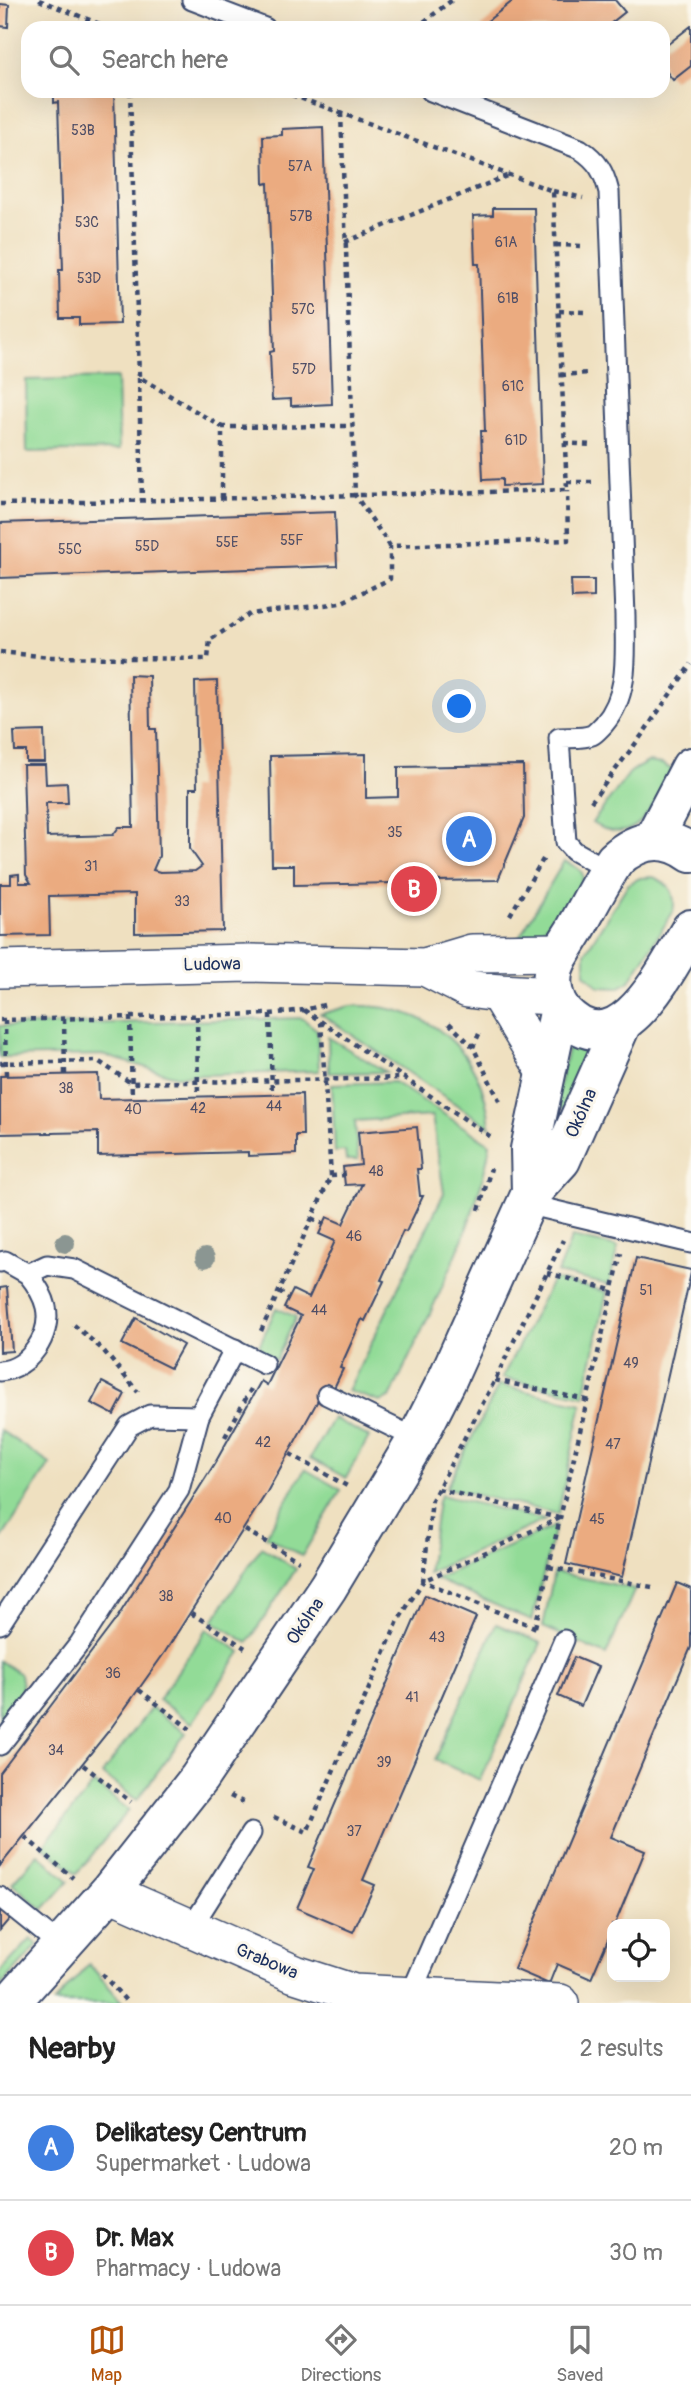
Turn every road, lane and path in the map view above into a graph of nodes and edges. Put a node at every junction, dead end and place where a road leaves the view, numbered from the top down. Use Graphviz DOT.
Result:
graph roads {
  1 [pos="39,0"];
  2 [pos="192,0"];
  3 [pos="452,0"];
  4 [pos="92,21"];
  5 [pos="247,21"];
  6 [pos="425,21"];
  7 [pos="130,98"];
  8 [pos="300,98"];
  9 [pos="449,98"];
  10 [pos="341,113"];
  11 [pos="509,175"];
  12 [pos="345,243"];
  13 [pos="139,377"];
  14 [pos="352,426"];
  15 [pos="222,427"];
  16 [pos="567,490"];
  17 [pos="355,495"];
  18 [pos="222,498"];
  19 [pos="142,500"];
  20 [pos="0,504"];
  21 [pos="390,546"];
  22 [pos="0,652"];
  23 [pos="691,664"];
  24 [pos="691,767"];
  25 [pos="586,809"];
  26 [pos="653,840"];
  27 [pos="547,853"];
  28 [pos="691,853"];
  29 [pos="608,870"];
  30 [pos="508,918"];
  31 [pos="691,929"];
  32 [pos="562,952"];
  33 [pos="679,962"];
  34 [pos="425,967"];
  35 [pos="0,969"];
  36 [pos="339,1001"];
  37 [pos="557,1002"];
  38 [pos="491,1009"];
  39 [pos="304,1010"];
  40 [pos="270,1014"];
  41 [pos="197,1016"];
  42 [pos="130,1017"];
  43 [pos="64,1019"];
  44 [pos="2,1020"];
  45 [pos="321,1022"];
  46 [pos="447,1022"];
  47 [pos="621,1025"];
  48 [pos="473,1047"];
  49 [pos="65,1061"];
  50 [pos="3,1063"];
  51 [pos="546,1073"];
  52 [pos="65,1075"];
  53 [pos="6,1076"];
  54 [pos="405,1078"];
  55 [pos="325,1079"];
  56 [pos="272,1080"];
  57 [pos="198,1082"];
  58 [pos="131,1083"];
  59 [pos="272,1095"];
  60 [pos="198,1096"];
  61 [pos="132,1098"];
  62 [pos="500,1102"];
  63 [pos="512,1107"];
  64 [pos="498,1115"];
  65 [pos="495,1127"];
  66 [pos="495,1139"];
  67 [pos="494,1147"];
  68 [pos="492,1161"];
  69 [pos="345,1175"];
  70 [pos="331,1176"];
  71 [pos="528,1199"];
  72 [pos="312,1218"];
  73 [pos="476,1222"];
  74 [pos="324,1224"];
  75 [pos="566,1235"];
  76 [pos="691,1243"];
  77 [pos="623,1244"];
  78 [pos="0,1262"];
  79 [pos="547,1273"];
  80 [pos="28,1274"];
  81 [pos="612,1290"];
  82 [pos="279,1291"];
  83 [pos="289,1298"];
  84 [pos="47,1310"];
  85 [pos="250,1356"];
  86 [pos="0,1371"];
  87 [pos="495,1380"];
  88 [pos="327,1395"];
  89 [pos="586,1400"];
  90 [pos="150,1415"];
  91 [pos="199,1416"];
  92 [pos="417,1439"];
  93 [pos="290,1454"];
  94 [pos="354,1476"];
  95 [pos="348,1486"];
  96 [pos="438,1489"];
  97 [pos="341,1497"];
  98 [pos="560,1518"];
  99 [pos="245,1530"];
  100 [pos="303,1563"];
  101 [pos="549,1567"];
  102 [pos="423,1581"];
  103 [pos="657,1588"];
  104 [pos="191,1613"];
  105 [pos="0,1624"];
  106 [pos="536,1627"];
  107 [pos="564,1640"];
  108 [pos="253,1644"];
  109 [pos="139,1690"];
  110 [pos="193,1731"];
  111 [pos="0,1745"];
  112 [pos="83,1765"];
  113 [pos="199,1778"];
  114 [pos="251,1806"];
  115 [pos="138,1807"];
  116 [pos="274,1816"];
  117 [pos="251,1833"];
  118 [pos="25,1837"];
  119 [pos="109,1892"];
  120 [pos="0,1897"];
  121 [pos="191,1928"];
  122 [pos="48,1936"];
  123 [pos="102,1974"];
  124 [pos="410,1996"];
  125 [pos="10,2003"];
  126 [pos="128,2003"];
  127 [pos="560,2003"];
  1 -- 4 [label="path"];
  2 -- 5 [label="lane"];
  3 -- 6 [label="path"];
  7 -- 13 [label="path"];
  8 -- 10 [label="path"];
  9 -- 29 [label="lane"];
  10 -- 11 [label="path"];
  10 -- 12 [label="path"];
  11 -- 12 [label="path"];
  11 -- 16 [label="path"];
  12 -- 14 [label="path"];
  13 -- 15 [label="path"];
  13 -- 19 [label="path"];
  14 -- 15 [label="path"];
  14 -- 17 [label="path"];
  15 -- 18 [label="path"];
  16 -- 17 [label="path"];
  16 -- 21 [label="path"];
  17 -- 18 [label="path"];
  17 -- 21 [label="path"];
  18 -- 19 [label="path"];
  19 -- 20 [label="path"];
  21 -- 22 [label="path"];
  23 -- 25 [label="path"];
  24 -- 26 [label="street"];
  26 -- 28 [label="street"];
  26 -- 29 [label="street, Okólna"];
  27 -- 30 [label="path"];
  29 -- 32 [label="street, Okólna"];
  31 -- 33 [label="street, Okólna"];
  32 -- 34 [label="street, Ludowa"];
  32 -- 37 [label="street, Okólna"];
  33 -- 47 [label="street, Okólna"];
  34 -- 35 [label="street, Ludowa"];
  34 -- 38 [label="street, Ludowa"];
  36 -- 39 [label="path"];
  37 -- 38 [label="street, Ludowa"];
  37 -- 47 [label="street"];
  37 -- 51 [label="street, Okólna"];
  38 -- 48 [label="path"];
  38 -- 51 [label="street"];
  39 -- 40 [label="path"];
  39 -- 45 [label="path"];
  40 -- 41 [label="path"];
  40 -- 56 [label="path"];
  41 -- 42 [label="path"];
  41 -- 57 [label="path"];
  42 -- 43 [label="path"];
  42 -- 58 [label="path"];
  43 -- 44 [label="path"];
  43 -- 49 [label="path"];
  44 -- 50 [label="path"];
  45 -- 54 [label="path"];
  45 -- 55 [label="path"];
  46 -- 48 [label="path"];
  47 -- 71 [label="street, Okólna"];
  48 -- 62 [label="path"];
  49 -- 50 [label="path"];
  49 -- 52 [label="path"];
  49 -- 58 [label="path"];
  50 -- 53 [label="path"];
  51 -- 71 [label="street, Okólna"];
  54 -- 55 [label="path"];
  54 -- 66 [label="path"];
  55 -- 56 [label="path"];
  55 -- 70 [label="path"];
  56 -- 57 [label="path"];
  56 -- 59 [label="path"];
  57 -- 58 [label="path"];
  57 -- 60 [label="path"];
  58 -- 61 [label="path"];
  62 -- 63 [label="path"];
  62 -- 64 [label="path"];
  65 -- 66 [label="path"];
  66 -- 67 [label="path"];
  68 -- 73 [label="path"];
  69 -- 70 [label="path"];
  70 -- 72 [label="path"];
  71 -- 76 [label="lane"];
  71 -- 92 [label="street, Okólna"];
  72 -- 74 [label="path"];
  72 -- 82 [label="path"];
  75 -- 79 [label="path"];
  77 -- 81 [label="path"];
  78 -- 80 [label="lane"];
  79 -- 81 [label="path"];
  79 -- 87 [label="path"];
  80 -- 84 [label="lane"];
  80 -- 85 [label="lane"];
  81 -- 89 [label="path"];
  82 -- 83 [label="path"];
  82 -- 85 [label="path"];
  84 -- 86 [label="lane"];
  84 -- 90 [label="path"];
  85 -- 91 [label="lane"];
  87 -- 89 [label="path"];
  87 -- 96 [label="path"];
  88 -- 92 [label="lane"];
  89 -- 98 [label="path"];
  90 -- 91 [label="lane"];
  90 -- 105 [label="lane"];
  91 -- 111 [label="lane"];
  92 -- 113 [label="street, Okólna"];
  93 -- 95 [label="path"];
  94 -- 95 [label="path"];
  95 -- 97 [label="path"];
  96 -- 98 [label="path"];
  96 -- 102 [label="path"];
  98 -- 101 [label="path"];
  98 -- 102 [label="path"];
  99 -- 100 [label="path"];
  101 -- 103 [label="path"];
  101 -- 106 [label="path"];
  102 -- 106 [label="path"];
  102 -- 116 [label="path"];
  104 -- 108 [label="path"];
  106 -- 107 [label="path"];
  107 -- 124 [label="lane"];
  109 -- 110 [label="path"];
  112 -- 115 [label="path"];
  113 -- 114 [label="path"];
  113 -- 119 [label="street, Okólna"];
  117 -- 121 [label="lane"];
  118 -- 122 [label="path"];
  119 -- 121 [label="street, Grabowa"];
  119 -- 122 [label="street, Okólna"];
  120 -- 122 [label="lane"];
  121 -- 124 [label="street, Grabowa"];
  122 -- 125 [label="street, Okólna"];
  123 -- 126 [label="path"];
  124 -- 127 [label="street, Grabowa"];
}
